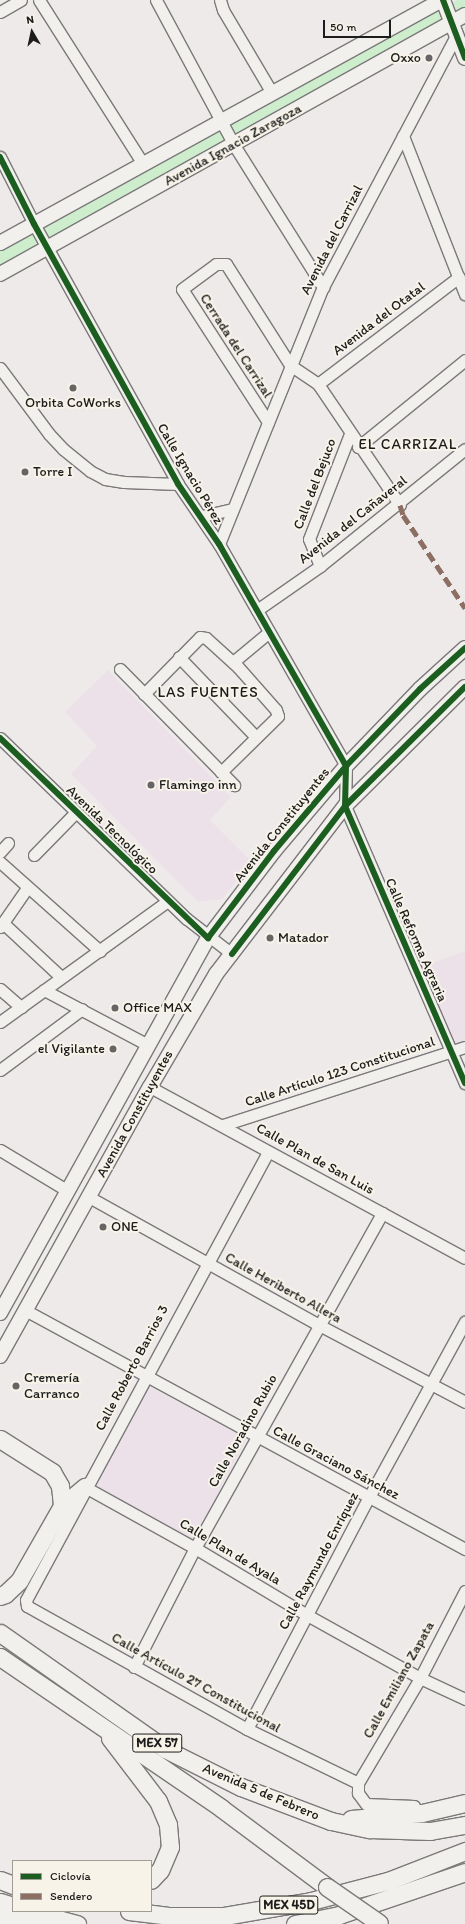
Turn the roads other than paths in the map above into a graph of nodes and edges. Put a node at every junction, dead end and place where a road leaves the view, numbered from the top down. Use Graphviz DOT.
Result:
graph roads {
  1 [pos="21,0"];
  2 [pos="39,0"];
  3 [pos="156,0"];
  4 [pos="220,0"];
  5 [pos="443,0"];
  6 [pos="0,12"];
  7 [pos="465,15"];
  8 [pos="452,22"];
  9 [pos="456,36"];
  10 [pos="465,58"];
  11 [pos="272,93"];
  12 [pos="221,121"];
  13 [pos="403,136"];
  14 [pos="234,145"];
  15 [pos="0,157"];
  16 [pos="143,164"];
  17 [pos="34,224"];
  18 [pos="0,243"];
  19 [pos="49,247"];
  20 [pos="0,274"];
  21 [pos="459,277"];
  22 [pos="323,287"];
  23 [pos="465,294"];
  24 [pos="465,360"];
  25 [pos="290,365"];
  26 [pos="0,368"];
  27 [pos="318,384"];
  28 [pos="268,422"];
  29 [pos="350,434"];
  30 [pos="358,447"];
  31 [pos="465,449"];
  32 [pos="178,484"];
  33 [pos="400,505"];
  34 [pos="232,509"];
  35 [pos="202,516"];
  36 [pos="219,544"];
  37 [pos="320,566"];
  38 [pos="257,610"];
  39 [pos="271,635"];
  40 [pos="465,648"];
  41 [pos="179,657"];
  42 [pos="235,665"];
  43 [pos="120,669"];
  44 [pos="465,687"];
  45 [pos="144,694"];
  46 [pos="256,737"];
  47 [pos="0,738"];
  48 [pos="346,766"];
  49 [pos="221,772"];
  50 [pos="234,785"];
  51 [pos="345,806"];
  52 [pos="76,812"];
  53 [pos="8,843"];
  54 [pos="0,852"];
  55 [pos="34,855"];
  56 [pos="0,862"];
  57 [pos="27,888"];
  58 [pos="168,901"];
  59 [pos="1,925"];
  60 [pos="208,938"];
  61 [pos="100,951"];
  62 [pos="232,954"];
  63 [pos="61,977"];
  64 [pos="0,989"];
  65 [pos="44,990"];
  66 [pos="21,1007"];
  67 [pos="82,1009"];
  68 [pos="0,1022"];
  69 [pos="148,1045"];
  70 [pos="465,1047"];
  71 [pos="452,1052"];
  72 [pos="0,1070"];
  73 [pos="465,1083"];
  74 [pos="150,1087"];
  75 [pos="223,1125"];
  76 [pos="0,1150"];
  77 [pos="268,1152"];
  78 [pos="68,1191"];
  79 [pos="89,1197"];
  80 [pos="382,1213"];
  81 [pos="465,1258"];
  82 [pos="206,1262"];
  83 [pos="4,1297"];
  84 [pos="25,1310"];
  85 [pos="0,1313"];
  86 [pos="465,1322"];
  87 [pos="319,1325"];
  88 [pos="0,1356"];
  89 [pos="145,1376"];
  90 [pos="431,1384"];
  91 [pos="465,1402"];
  92 [pos="257,1437"];
  93 [pos="0,1439"];
  94 [pos="86,1487"];
  95 [pos="369,1497"];
  96 [pos="62,1506"];
  97 [pos="195,1548"];
  98 [pos="465,1549"];
  99 [pos="465,1591"];
  100 [pos="0,1596"];
  101 [pos="26,1600"];
  102 [pos="308,1615"];
  103 [pos="0,1633"];
  104 [pos="0,1657"];
  105 [pos="134,1667"];
  106 [pos="420,1678"];
  107 [pos="465,1699"];
  108 [pos="100,1726"];
  109 [pos="247,1729"];
  110 [pos="358,1784"];
  111 [pos="465,1803"];
  112 [pos="331,1820"];
  113 [pos="465,1825"];
  114 [pos="465,1851"];
  115 [pos="465,1872"];
  116 [pos="0,1879"];
  117 [pos="152,1879"];
  118 [pos="12,1880"];
  119 [pos="12,1885"];
  120 [pos="0,1902"];
  121 [pos="12,1906"];
  122 [pos="32,1912"];
  123 [pos="136,1912"];
  124 [pos="0,1915"];
  125 [pos="39,1924"];
  126 [pos="77,1924"];
  127 [pos="295,1924"];
  128 [pos="380,1924"];
  1 -- 6 [label="street"];
  2 -- 16 [label="street"];
  3 -- 12 [label="street"];
  4 -- 11 [label="street"];
  5 -- 8 [label="main road"];
  5 -- 11 [label="main road, Avenida Ignacio Zaragoza"];
  7 -- 8 [label="main road, Avenida Ignacio Zaragoza"];
  8 -- 9 [label="main road"];
  8 -- 14 [label="main road, Avenida Ignacio Zaragoza"];
  9 -- 10 [label="main road"];
  9 -- 13 [label="street, Avenida del Carrizal"];
  11 -- 12 [label="main road, Avenida Ignacio Zaragoza"];
  12 -- 14 [label="street"];
  12 -- 16 [label="main road, Avenida Ignacio Zaragoza"];
  13 -- 21 [label="street"];
  13 -- 22 [label="street, Avenida del Carrizal"];
  14 -- 19 [label="main road, Avenida Ignacio Zaragoza"];
  14 -- 22 [label="street"];
  15 -- 17 [label="street, Calle Ignacio Pérez"];
  16 -- 17 [label="main road, Avenida Ignacio Zaragoza"];
  17 -- 18 [label="main road, Avenida Ignacio Zaragoza"];
  17 -- 19 [label="street, Calle Ignacio Pérez"];
  19 -- 20 [label="main road, Avenida Ignacio Zaragoza"];
  19 -- 32 [label="street, Calle Ignacio Pérez"];
  21 -- 23 [label="street"];
  21 -- 27 [label="street, Avenida del Otatal"];
  22 -- 25 [label="street, Avenida del Carrizal"];
  24 -- 30 [label="street"];
  25 -- 27 [label="street"];
  25 -- 28 [label="street, Avenida del Carrizal"];
  25 -- 28 [label="street, Cerrada del Carrizal"];
  26 -- 32 [label="street"];
  27 -- 29 [label="street"];
  28 -- 34 [label="street, Avenida del Carrizal"];
  29 -- 30 [label="street"];
  29 -- 37 [label="street, Calle del Bejuco"];
  30 -- 33 [label="street"];
  31 -- 33 [label="street, Avenida del Cañaveral"];
  32 -- 35 [label="street, Calle Ignacio Pérez"];
  33 -- 37 [label="street, Avenida del Cañaveral"];
  34 -- 35 [label="street"];
  34 -- 36 [label="street, Avenida del Carrizal"];
  35 -- 36 [label="street, Calle Ignacio Pérez"];
  36 -- 38 [label="street, Calle Ignacio Pérez"];
  37 -- 38 [label="street, Avenida del Cañaveral"];
  38 -- 39 [label="street, Calle Ignacio Pérez"];
  39 -- 42 [label="street"];
  39 -- 48 [label="street, Calle Ignacio Pérez"];
  40 -- 48 [label="main road, Avenida Constituyentes"];
  41 -- 42 [label="street"];
  41 -- 45 [label="street"];
  41 -- 46 [label="street"];
  42 -- 46 [label="street"];
  43 -- 45 [label="street"];
  44 -- 51 [label="main road, Avenida Constituyentes"];
  45 -- 49 [label="street"];
  46 -- 49 [label="street"];
  47 -- 52 [label="street, Avenida Tecnológico"];
  48 -- 51 [label="street"];
  48 -- 60 [label="main road, Avenida Constituyentes"];
  49 -- 50 [label="street"];
  51 -- 62 [label="main road, Avenida Constituyentes"];
  51 -- 71 [label="street, Calle Reforma Agraria"];
  52 -- 55 [label="street"];
  52 -- 58 [label="street, Avenida Tecnológico"];
  53 -- 54 [label="street"];
  56 -- 57 [label="street"];
  57 -- 59 [label="street"];
  57 -- 61 [label="street"];
  58 -- 60 [label="street, Avenida Tecnológico"];
  58 -- 61 [label="street"];
  59 -- 63 [label="street"];
  60 -- 62 [label="street, Avenida Tecnológico"];
  60 -- 69 [label="main road, Avenida Constituyentes"];
  61 -- 63 [label="street"];
  62 -- 74 [label="main road, Avenida Constituyentes"];
  63 -- 65 [label="street"];
  64 -- 66 [label="street"];
  65 -- 66 [label="street"];
  65 -- 67 [label="street"];
  66 -- 68 [label="street"];
  67 -- 69 [label="street"];
  67 -- 72 [label="street"];
  69 -- 78 [label="main road, Avenida Constituyentes"];
  70 -- 71 [label="street, Calle Artículo 123 Constitucional"];
  71 -- 73 [label="street, Calle Reforma Agraria"];
  71 -- 75 [label="street, Calle Artículo 123 Constitucional"];
  74 -- 75 [label="street, Calle Plan de San Luis"];
  74 -- 79 [label="main road, Avenida Constituyentes"];
  75 -- 77 [label="street, Calle Plan de San Luis"];
  76 -- 78 [label="street"];
  77 -- 80 [label="street, Calle Plan de San Luis"];
  77 -- 82 [label="street, Calle Roberto Barrios 3"];
  78 -- 83 [label="main road, Avenida Constituyentes"];
  79 -- 82 [label="street, Calle Heriberto Allera"];
  79 -- 84 [label="main road, Avenida Constituyentes"];
  80 -- 81 [label="street, Calle Plan de San Luis"];
  80 -- 87 [label="street, Calle Noradino Rubio"];
  82 -- 87 [label="street, Calle Heriberto Allera"];
  82 -- 89 [label="street, Calle Roberto Barrios 3"];
  83 -- 85 [label="main road, Avenida Constituyentes"];
  84 -- 88 [label="main road, Avenida Constituyentes"];
  84 -- 89 [label="street, Calle Graciano Sánchez"];
  86 -- 90 [label="street, Calle Raymundo Enríquez"];
  87 -- 90 [label="street, Calle Heriberto Allera"];
  87 -- 92 [label="street, Calle Noradino Rubio"];
  89 -- 92 [label="street, Calle Graciano Sánchez"];
  89 -- 94 [label="street, Calle Roberto Barrios 3"];
  90 -- 91 [label="street, Calle Heriberto Allera"];
  90 -- 95 [label="street, Calle Raymundo Enríquez"];
  92 -- 95 [label="street, Calle Graciano Sánchez"];
  92 -- 97 [label="street, Calle Noradino Rubio"];
  93 -- 96 [label="highway"];
  94 -- 96 [label="highway"];
  94 -- 97 [label="street, Calle Plan de Ayala"];
  94 -- 101 [label="street, Calle Roberto Barrios 3"];
  95 -- 98 [label="street, Calle Graciano Sánchez"];
  95 -- 102 [label="street, Calle Raymundo Enríquez"];
  96 -- 100 [label="highway"];
  97 -- 102 [label="street, Calle Plan de Ayala"];
  97 -- 105 [label="street, Calle Noradino Rubio"];
  99 -- 106 [label="street, Calle Emiliano Zapata"];
  101 -- 105 [label="street, Calle Artículo 27 Constitucional"];
  102 -- 106 [label="street, Calle Plan de Ayala"];
  102 -- 109 [label="street, Calle Raymundo Enríquez"];
  103 -- 112 [label="highway, Avenida 5 de Febrero / MEX 57"];
  104 -- 108 [label="highway, Avenida 5 de Febrero / MEX 57"];
  105 -- 109 [label="street, Calle Artículo 27 Constitucional"];
  106 -- 107 [label="street, Calle Plan de Ayala"];
  106 -- 110 [label="street, Calle Emiliano Zapata"];
  108 -- 117 [label="highway"];
  108 -- 128 [label="highway, Avenida 5 de Febrero / MEX 57, bridge"];
  109 -- 110 [label="street, Calle Artículo 27 Constitucional"];
  110 -- 111 [label="street"];
  111 -- 112 [label="highway"];
  112 -- 113 [label="highway, Avenida 5 de Febrero / MEX 57"];
  114 -- 123 [label="highway, MEX 45D"];
  115 -- 127 [label="highway, MEX 45D"];
  116 -- 118 [label="highway"];
  116 -- 119 [label="highway"];
  120 -- 121 [label="highway"];
  122 -- 126 [label="highway"];
  124 -- 125 [label="highway"];
}
